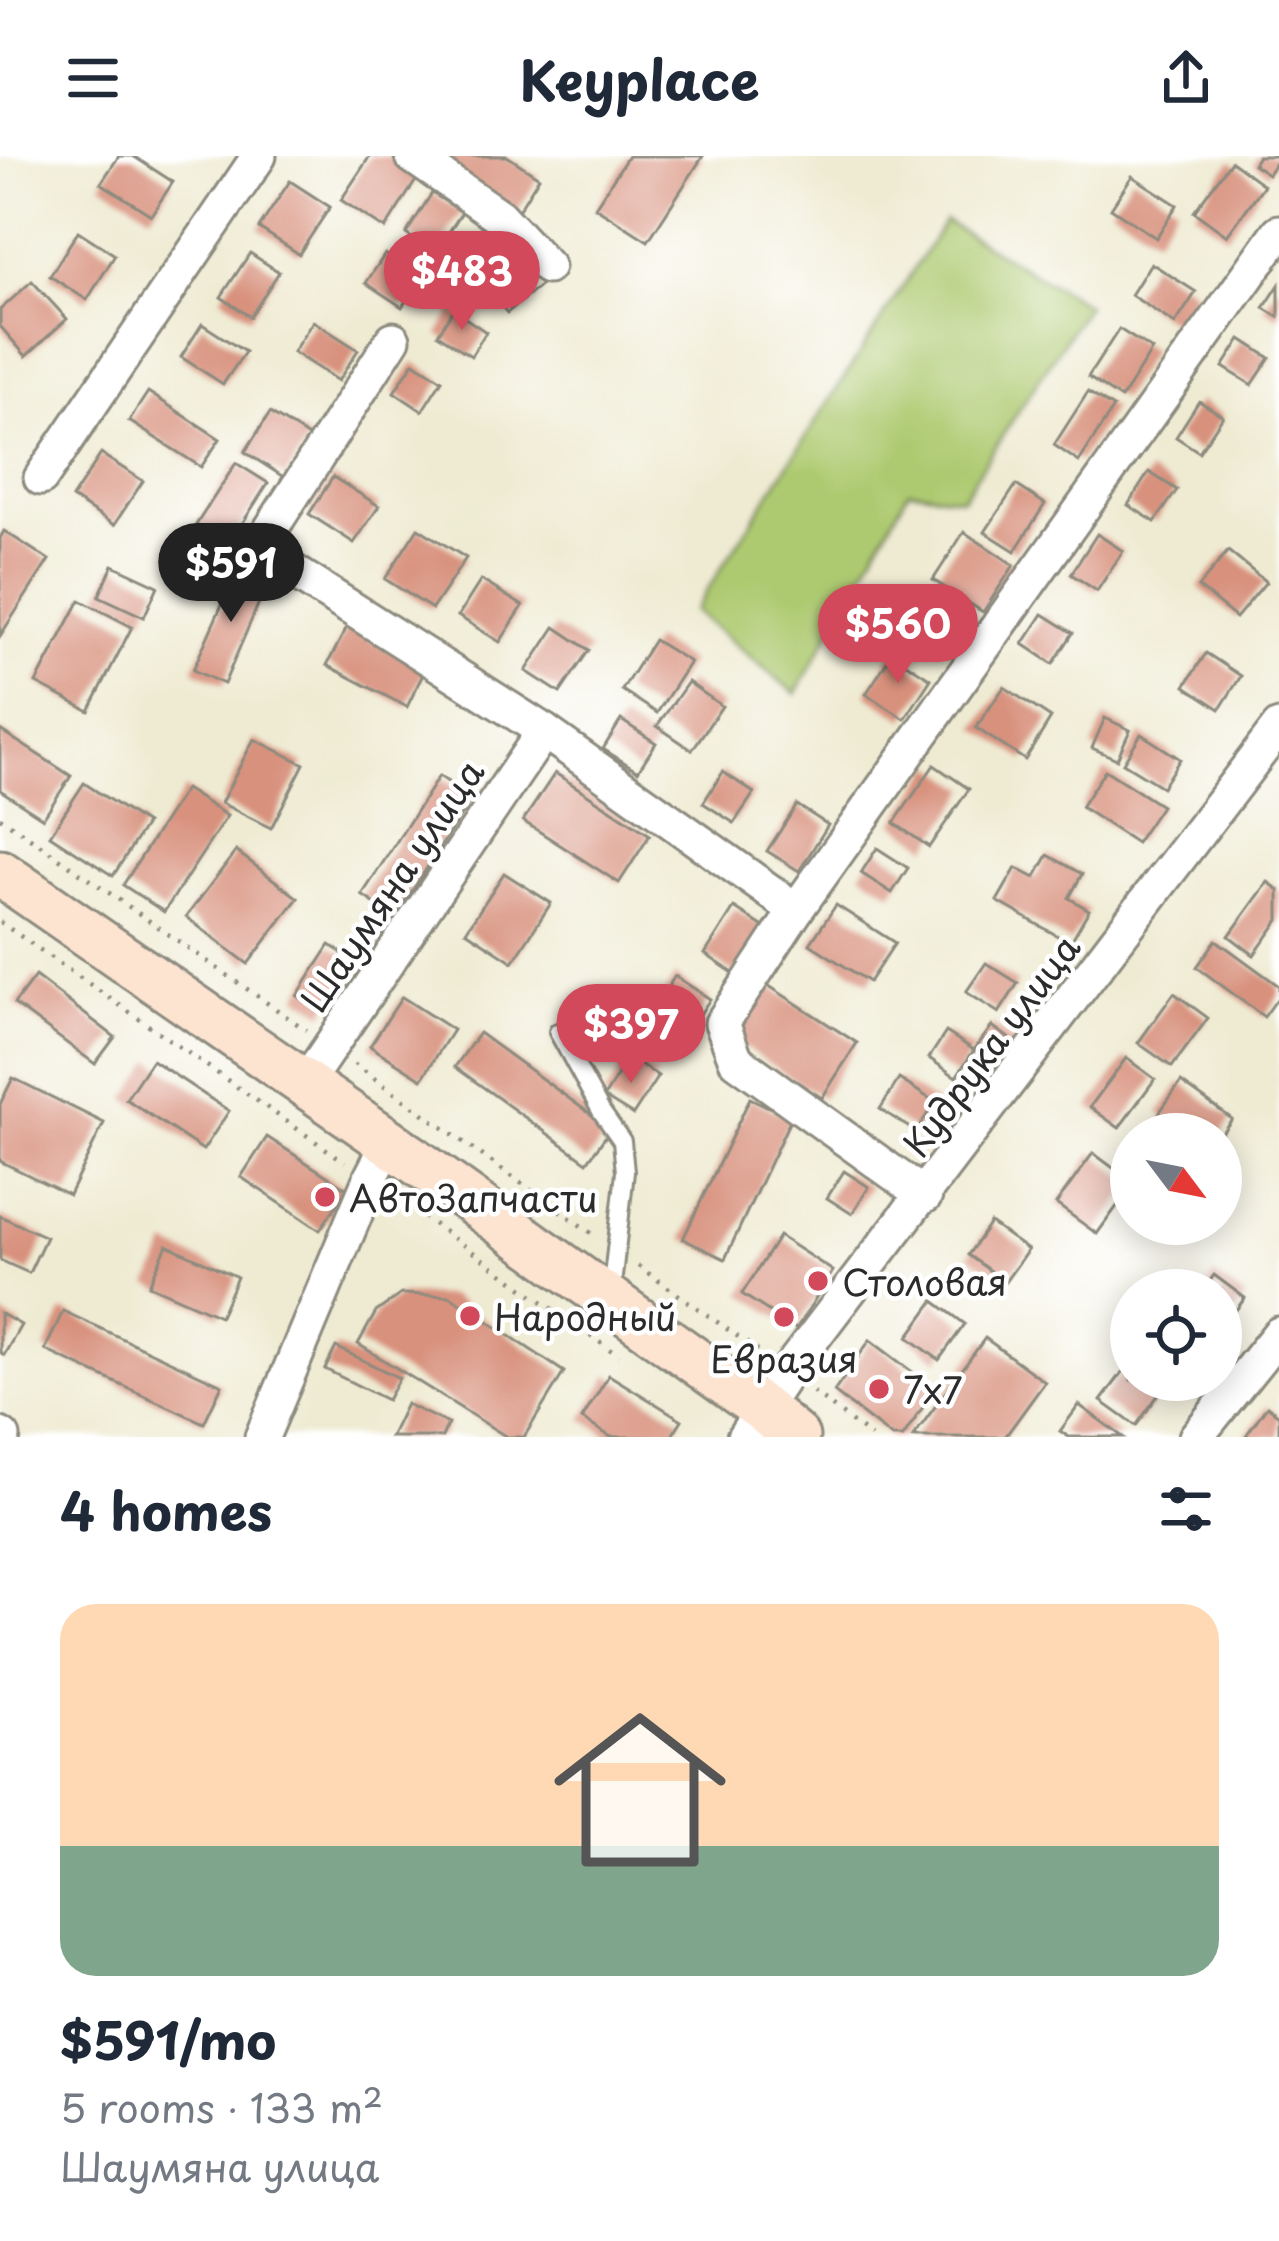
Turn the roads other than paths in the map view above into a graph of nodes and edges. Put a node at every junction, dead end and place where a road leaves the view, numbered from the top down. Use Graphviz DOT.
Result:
graph roads {
  1 [pos="259,156"];
  2 [pos="412,156"];
  3 [pos="1279,232"];
  4 [pos="547,267"];
  5 [pos="393,339"];
  6 [pos="41,478"];
  7 [pos="1279,728"];
  8 [pos="544,730"];
  9 [pos="0,873"];
  10 [pos="796,910"];
  11 [pos="559,1032"];
  12 [pos="304,1084"];
  13 [pos="389,1142"];
  14 [pos="925,1196"];
  15 [pos="610,1300"];
  16 [pos="1279,1334"];
  17 [pos="772,1414"];
  18 [pos="262,1437"];
  19 [pos="1196,1437"];
  1 -- 6 [label="street"];
  2 -- 4 [label="street"];
  3 -- 10 [label="street"];
  5 -- 8 [label="street"];
  7 -- 14 [label="street, Кудрука улица"];
  8 -- 10 [label="street"];
  8 -- 12 [label="street, Шаумяна улица"];
  9 -- 12 [label="main road"];
  10 -- 14 [label="street"];
  11 -- 15 [label="lane"];
  12 -- 13 [label="main road"];
  13 -- 15 [label="main road"];
  13 -- 18 [label="street"];
  14 -- 17 [label="street, Кудрука улица"];
  15 -- 17 [label="main road"];
  16 -- 19 [label="street"];
}
